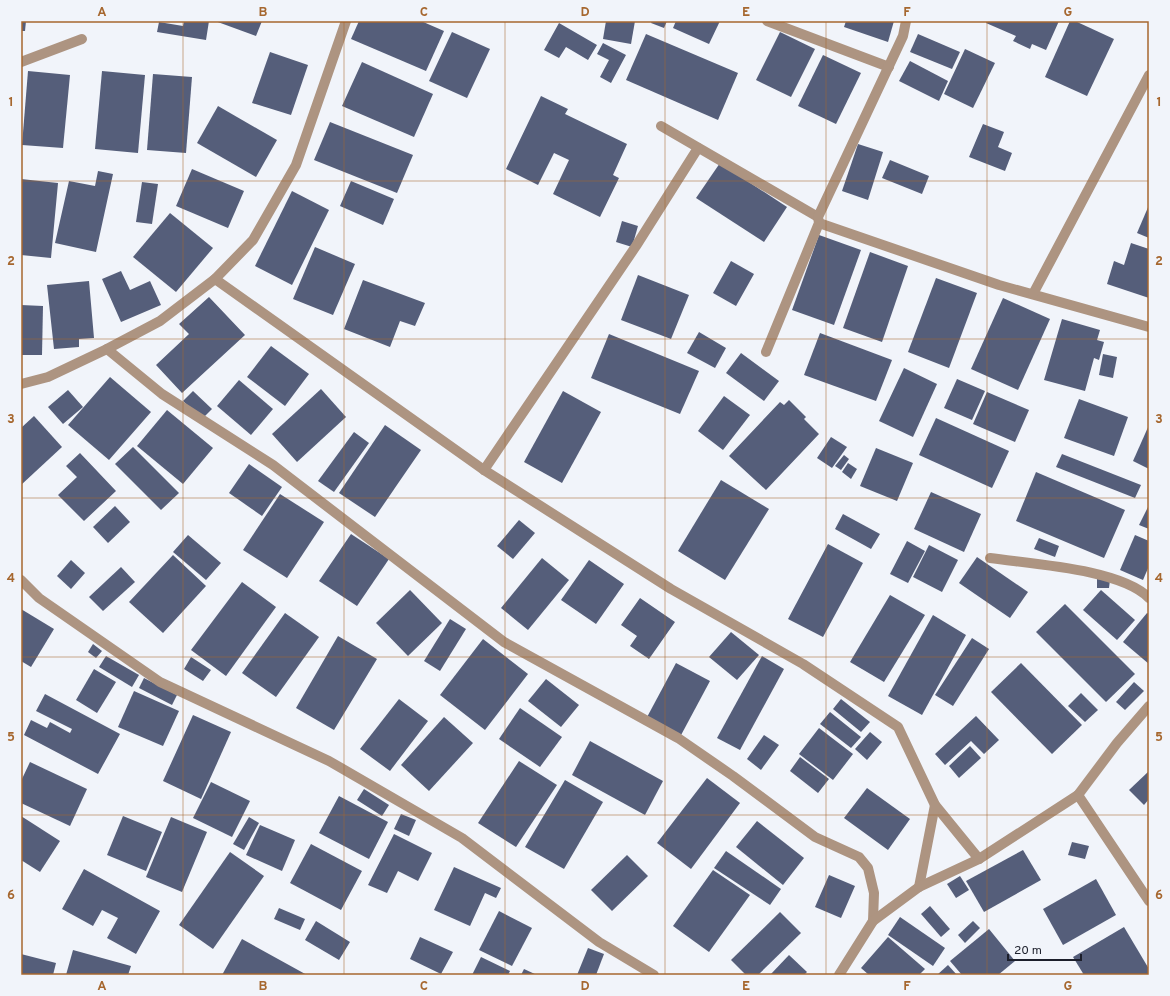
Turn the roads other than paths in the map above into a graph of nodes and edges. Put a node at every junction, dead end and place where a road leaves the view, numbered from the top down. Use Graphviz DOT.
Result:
graph roads {
  1 [pos="346,21"];
  2 [pos="767,21"];
  3 [pos="906,21"];
  4 [pos="82,39"];
  5 [pos="21,62"];
  6 [pos="889,67"];
  7 [pos="1149,75"];
  8 [pos="660,126"];
  9 [pos="698,148"];
  10 [pos="819,220"];
  11 [pos="215,279"];
  12 [pos="1033,294"];
  13 [pos="1149,327"];
  14 [pos="107,350"];
  15 [pos="766,352"];
  16 [pos="21,384"];
  17 [pos="484,470"];
  18 [pos="990,558"];
  19 [pos="21,580"];
  20 [pos="1149,598"];
  21 [pos="1149,706"];
  22 [pos="1078,795"];
  23 [pos="935,805"];
  24 [pos="979,859"];
  25 [pos="919,887"];
  26 [pos="1149,900"];
  27 [pos="873,921"];
  28 [pos="654,975"];
  29 [pos="839,975"];
  1 -- 11 [label="street"];
  2 -- 6 [label="street"];
  3 -- 6 [label="street"];
  4 -- 5 [label="street"];
  6 -- 10 [label="street"];
  7 -- 12 [label="street"];
  8 -- 9 [label="street"];
  9 -- 10 [label="street"];
  9 -- 17 [label="street"];
  10 -- 12 [label="street"];
  10 -- 15 [label="street"];
  11 -- 14 [label="street"];
  11 -- 17 [label="street"];
  12 -- 13 [label="street"];
  14 -- 16 [label="street"];
  14 -- 27 [label="street"];
  17 -- 23 [label="street"];
  18 -- 20 [label="street"];
  19 -- 28 [label="street"];
  21 -- 22 [label="street"];
  22 -- 24 [label="street"];
  22 -- 26 [label="street"];
  23 -- 24 [label="street"];
  23 -- 25 [label="street"];
  24 -- 25 [label="street"];
  25 -- 27 [label="street"];
  27 -- 29 [label="street"];
}
